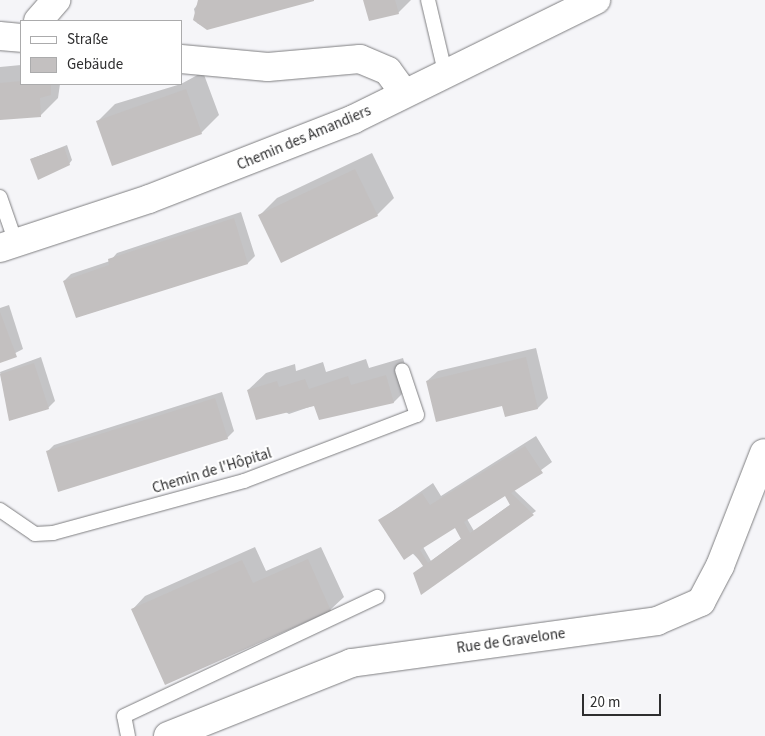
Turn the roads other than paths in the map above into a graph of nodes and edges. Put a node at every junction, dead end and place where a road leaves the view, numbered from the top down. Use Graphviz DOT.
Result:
graph roads {
  1 [pos="56,0"];
  2 [pos="428,0"];
  3 [pos="596,0"];
  4 [pos="39,20"];
  5 [pos="0,36"];
  6 [pos="20,38"];
  7 [pos="182,59"];
  8 [pos="445,72"];
  9 [pos="404,93"];
  10 [pos="0,197"];
  11 [pos="8,245"];
  12 [pos="402,370"];
  13 [pos="764,453"];
  14 [pos="0,510"];
  15 [pos="377,597"];
  16 [pos="128,736"];
  17 [pos="168,736"];
  1 -- 4 [label="street"];
  2 -- 8 [label="lane"];
  3 -- 8 [label="street, Chemin des Amandiers"];
  5 -- 6 [label="street"];
  7 -- 9 [label="street"];
  8 -- 9 [label="street, Chemin des Amandiers"];
  9 -- 11 [label="street, Chemin des Amandiers"];
  10 -- 11 [label="lane"];
  12 -- 14 [label="lane, Chemin de l'Hôpital"];
  13 -- 17 [label="street, Rue de Gravelone"];
  15 -- 16 [label="lane"];
}
